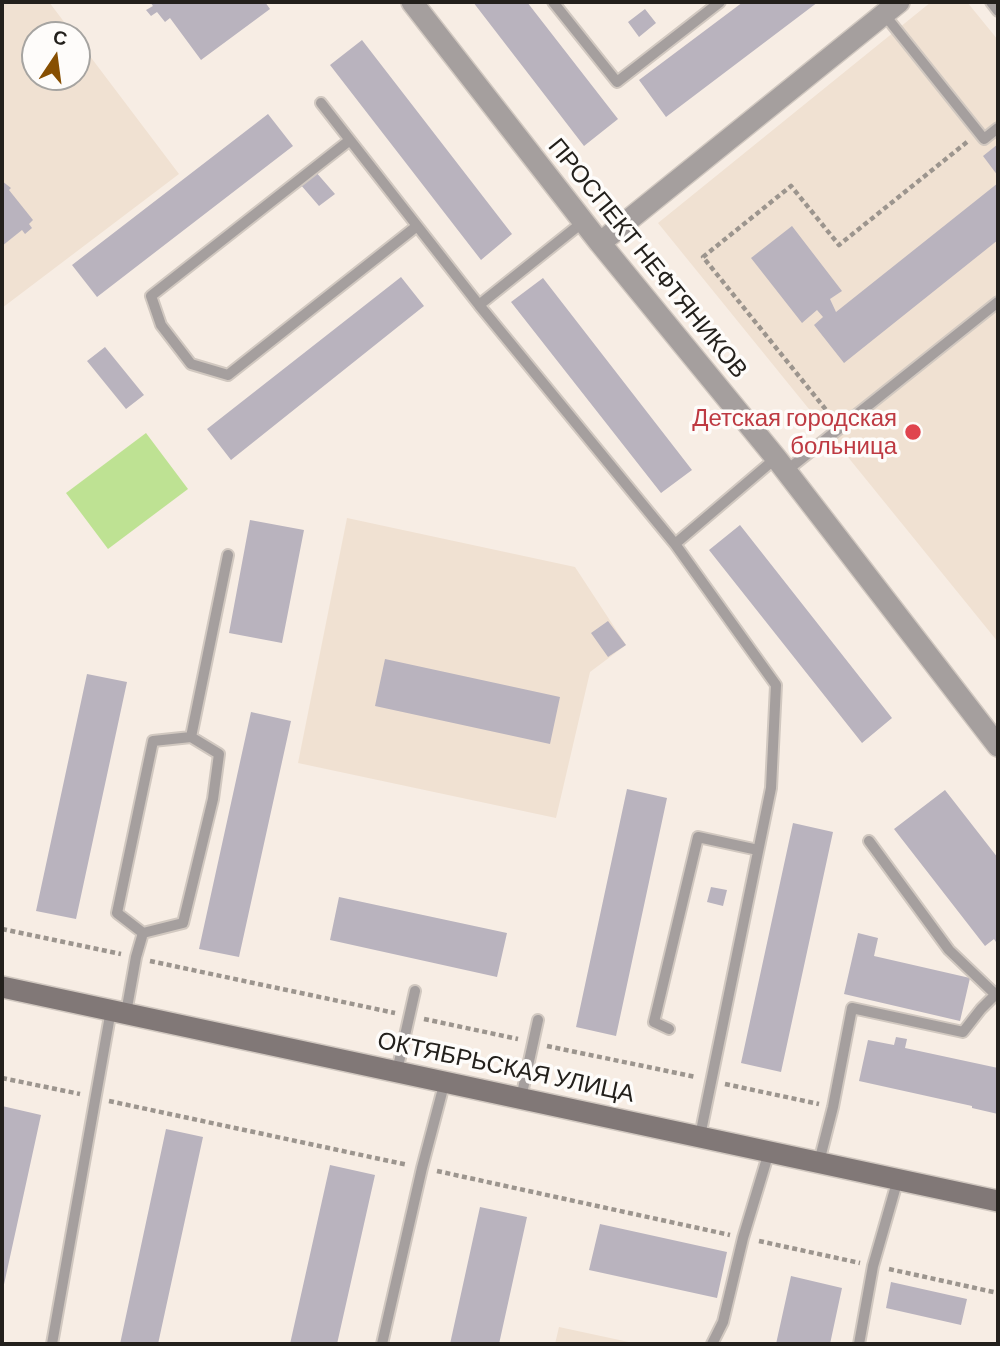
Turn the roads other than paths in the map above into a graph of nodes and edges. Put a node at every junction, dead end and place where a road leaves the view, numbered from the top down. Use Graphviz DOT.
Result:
graph roads {
  1 [pos="412,2"];
  2 [pos="553,2"];
  3 [pos="720,2"];
  4 [pos="991,2"];
  5 [pos="891,8"];
  6 [pos="998,11"];
  7 [pos="321,103"];
  8 [pos="998,128"];
  9 [pos="350,140"];
  10 [pos="583,222"];
  11 [pos="417,226"];
  12 [pos="600,243"];
  13 [pos="998,302"];
  14 [pos="479,305"];
  15 [pos="781,465"];
  16 [pos="675,544"];
  17 [pos="228,555"];
  18 [pos="191,737"];
  19 [pos="998,746"];
  20 [pos="869,841"];
  21 [pos="758,850"];
  22 [pos="143,933"];
  23 [pos="2,987"];
  24 [pos="415,991"];
  25 [pos="997,993"];
  26 [pos="119,1012"];
  27 [pos="538,1020"];
  28 [pos="669,1029"];
  29 [pos="397,1071"];
  30 [pos="445,1081"];
  31 [pos="521,1098"];
  32 [pos="700,1136"];
  33 [pos="769,1152"];
  34 [pos="819,1163"];
  35 [pos="898,1179"];
  36 [pos="998,1201"];
  37 [pos="52,1344"];
  38 [pos="382,1344"];
  39 [pos="712,1344"];
  40 [pos="859,1344"];
  1 -- 10 [label="street, ПРОСПЕКТ НЕФТЯНИКОВ"];
  2 -- 3 [label="lane"];
  4 -- 6 [label="lane"];
  5 -- 8 [label="lane"];
  5 -- 12 [label="street"];
  7 -- 9 [label="lane"];
  9 -- 11 [label="lane"];
  9 -- 11 [label="lane"];
  10 -- 12 [label="street, ПРОСПЕКТ НЕФТЯНИКОВ"];
  10 -- 14 [label="lane"];
  11 -- 14 [label="lane"];
  12 -- 15 [label="street, ПРОСПЕКТ НЕФТЯНИКОВ"];
  13 -- 15 [label="lane"];
  14 -- 16 [label="lane"];
  15 -- 16 [label="lane"];
  15 -- 19 [label="street, ПРОСПЕКТ НЕФТЯНИКОВ"];
  16 -- 21 [label="lane"];
  17 -- 18 [label="lane"];
  18 -- 22 [label="lane"];
  18 -- 22 [label="lane"];
  20 -- 25 [label="lane"];
  21 -- 28 [label="lane"];
  21 -- 32 [label="lane"];
  22 -- 26 [label="lane"];
  23 -- 26 [label="street, ОКТЯБРЬСКАЯ УЛИЦА"];
  24 -- 29 [label="lane"];
  25 -- 34 [label="lane"];
  26 -- 29 [label="street, ОКТЯБРЬСКАЯ УЛИЦА"];
  26 -- 37 [label="lane"];
  27 -- 31 [label="lane"];
  29 -- 30 [label="street, ОКТЯБРЬСКАЯ УЛИЦА"];
  30 -- 31 [label="street, ОКТЯБРЬСКАЯ УЛИЦА"];
  30 -- 38 [label="lane"];
  31 -- 32 [label="street, ОКТЯБРЬСКАЯ УЛИЦА"];
  32 -- 33 [label="street, ОКТЯБРЬСКАЯ УЛИЦА"];
  33 -- 34 [label="street, ОКТЯБРЬСКАЯ УЛИЦА"];
  33 -- 39 [label="lane"];
  34 -- 35 [label="street, ОКТЯБРЬСКАЯ УЛИЦА"];
  35 -- 36 [label="street, ОКТЯБРЬСКАЯ УЛИЦА"];
  35 -- 40 [label="lane"];
}
